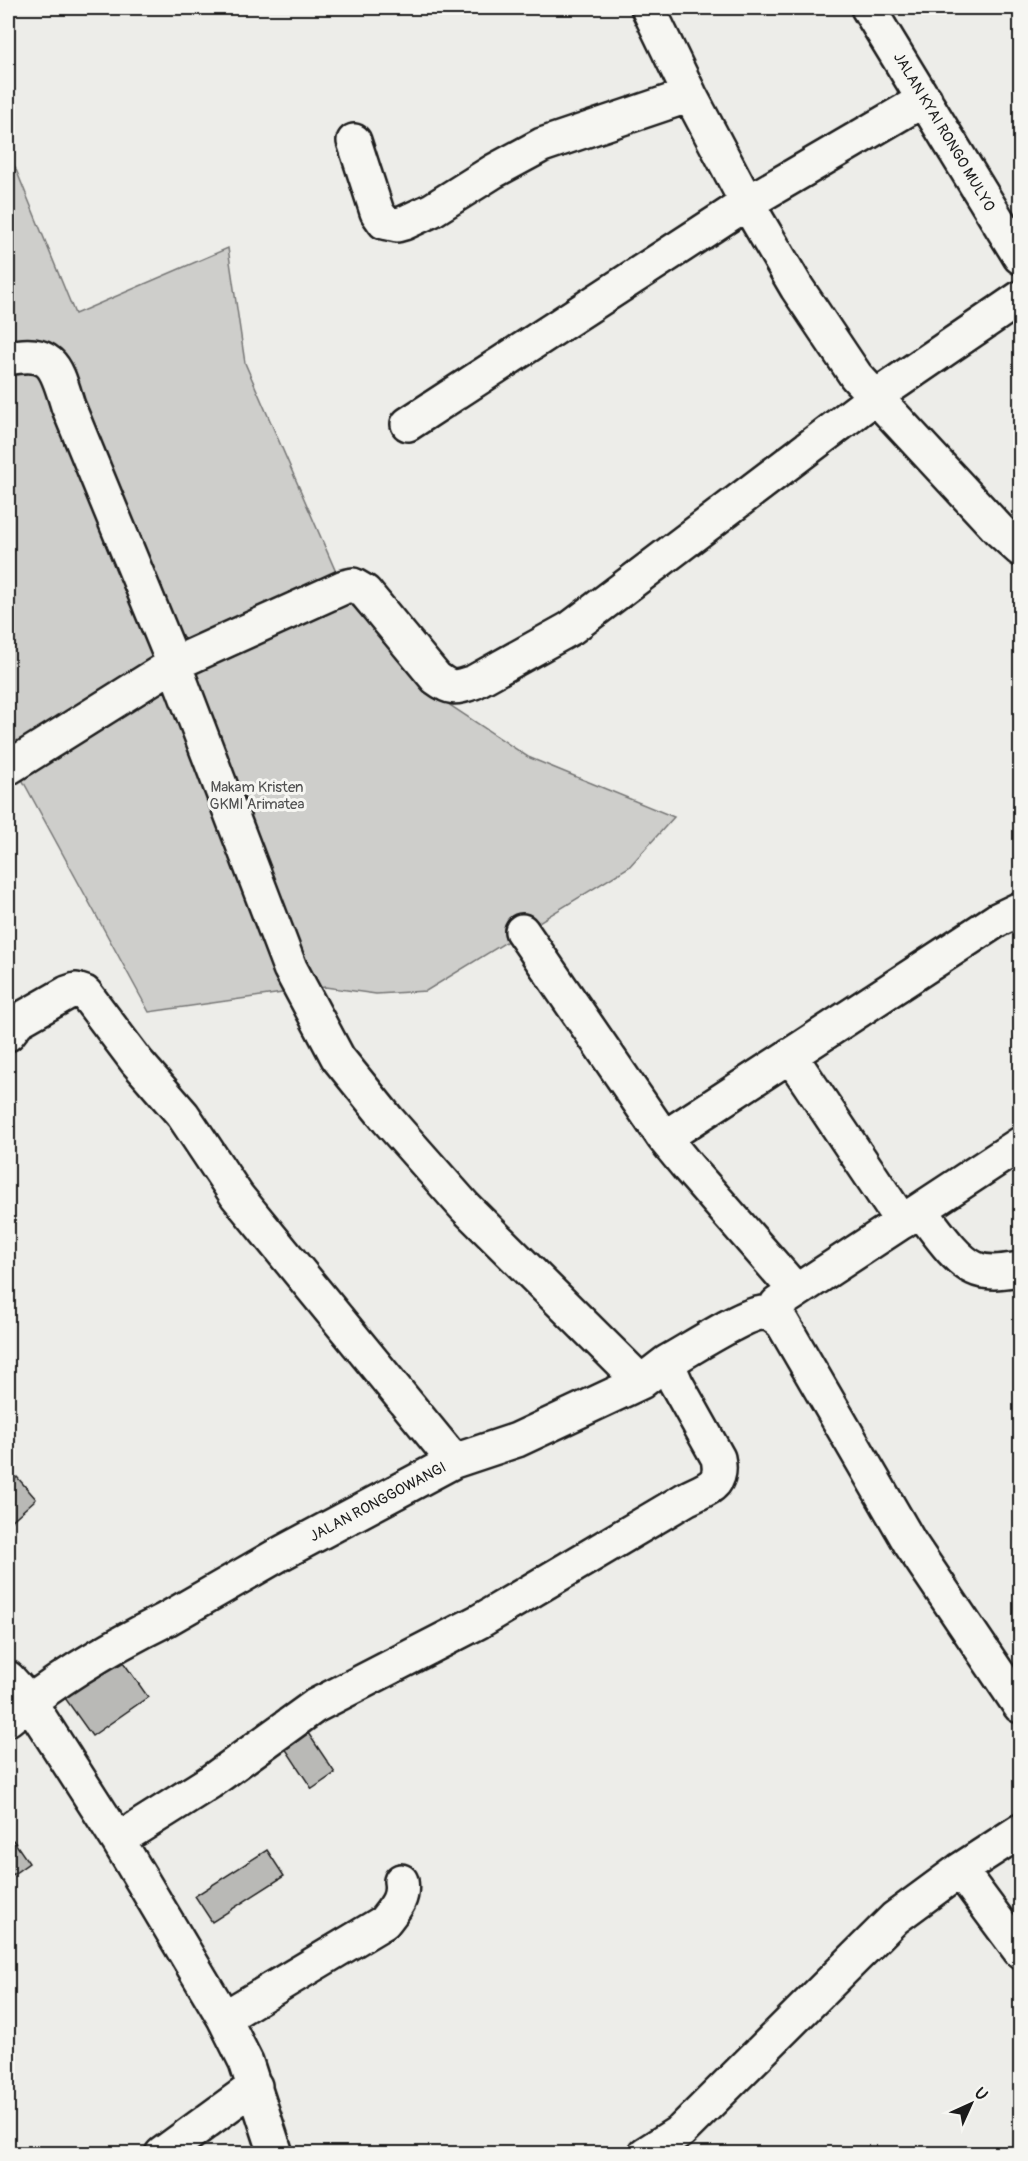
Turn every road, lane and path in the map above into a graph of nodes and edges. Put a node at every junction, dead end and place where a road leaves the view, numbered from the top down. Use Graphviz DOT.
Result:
graph roads {
  1 [pos="648,8"];
  2 [pos="868,8"];
  3 [pos="690,95"];
  4 [pos="925,99"];
  5 [pos="354,141"];
  6 [pos="747,203"];
  7 [pos="1020,257"];
  8 [pos="1020,298"];
  9 [pos="8,358"];
  10 [pos="874,398"];
  11 [pos="408,424"];
  12 [pos="1020,549"];
  13 [pos="174,664"];
  14 [pos="8,768"];
  15 [pos="1020,909"];
  16 [pos="522,932"];
  17 [pos="8,1034"];
  18 [pos="789,1055"];
  19 [pos="664,1138"];
  20 [pos="1020,1144"];
  21 [pos="911,1216"];
  22 [pos="1020,1269"];
  23 [pos="796,1291"];
  24 [pos="764,1313"];
  25 [pos="667,1362"];
  26 [pos="641,1382"];
  27 [pos="454,1461"];
  28 [pos="8,1678"];
  29 [pos="1020,1706"];
  30 [pos="19,1710"];
  31 [pos="1020,1831"];
  32 [pos="118,1840"];
  33 [pos="960,1870"];
  34 [pos="401,1881"];
  35 [pos="1020,1951"];
  36 [pos="224,2018"];
  37 [pos="255,2086"];
  38 [pos="162,2154"];
  39 [pos="276,2154"];
  40 [pos="645,2154"];
  1 -- 3 [label="street"];
  2 -- 4 [label="street, JALAN KYAI RONGO MULYO"];
  3 -- 5 [label="street"];
  3 -- 6 [label="street"];
  4 -- 6 [label="street"];
  4 -- 7 [label="street, JALAN KYAI RONGO MULYO"];
  6 -- 10 [label="street"];
  6 -- 11 [label="street"];
  8 -- 10 [label="street"];
  9 -- 13 [label="street"];
  10 -- 12 [label="street"];
  10 -- 13 [label="street"];
  13 -- 14 [label="street"];
  13 -- 26 [label="street"];
  15 -- 18 [label="street"];
  16 -- 19 [label="street"];
  17 -- 27 [label="street"];
  18 -- 19 [label="street"];
  18 -- 21 [label="street"];
  19 -- 23 [label="street"];
  20 -- 21 [label="street, JALAN RONGGOWANGI"];
  21 -- 22 [label="street"];
  21 -- 23 [label="street, JALAN RONGGOWANGI"];
  23 -- 24 [label="street, JALAN RONGGOWANGI"];
  24 -- 25 [label="street, JALAN RONGGOWANGI"];
  24 -- 29 [label="street"];
  25 -- 26 [label="street, JALAN RONGGOWANGI"];
  25 -- 32 [label="street"];
  26 -- 27 [label="street, JALAN RONGGOWANGI"];
  27 -- 30 [label="street, JALAN RONGGOWANGI"];
  28 -- 30 [label="street"];
  30 -- 32 [label="street"];
  31 -- 33 [label="street"];
  32 -- 36 [label="street"];
  33 -- 35 [label="street"];
  33 -- 40 [label="street"];
  34 -- 36 [label="street"];
  36 -- 37 [label="street"];
  37 -- 38 [label="street"];
  37 -- 39 [label="street"];
}
